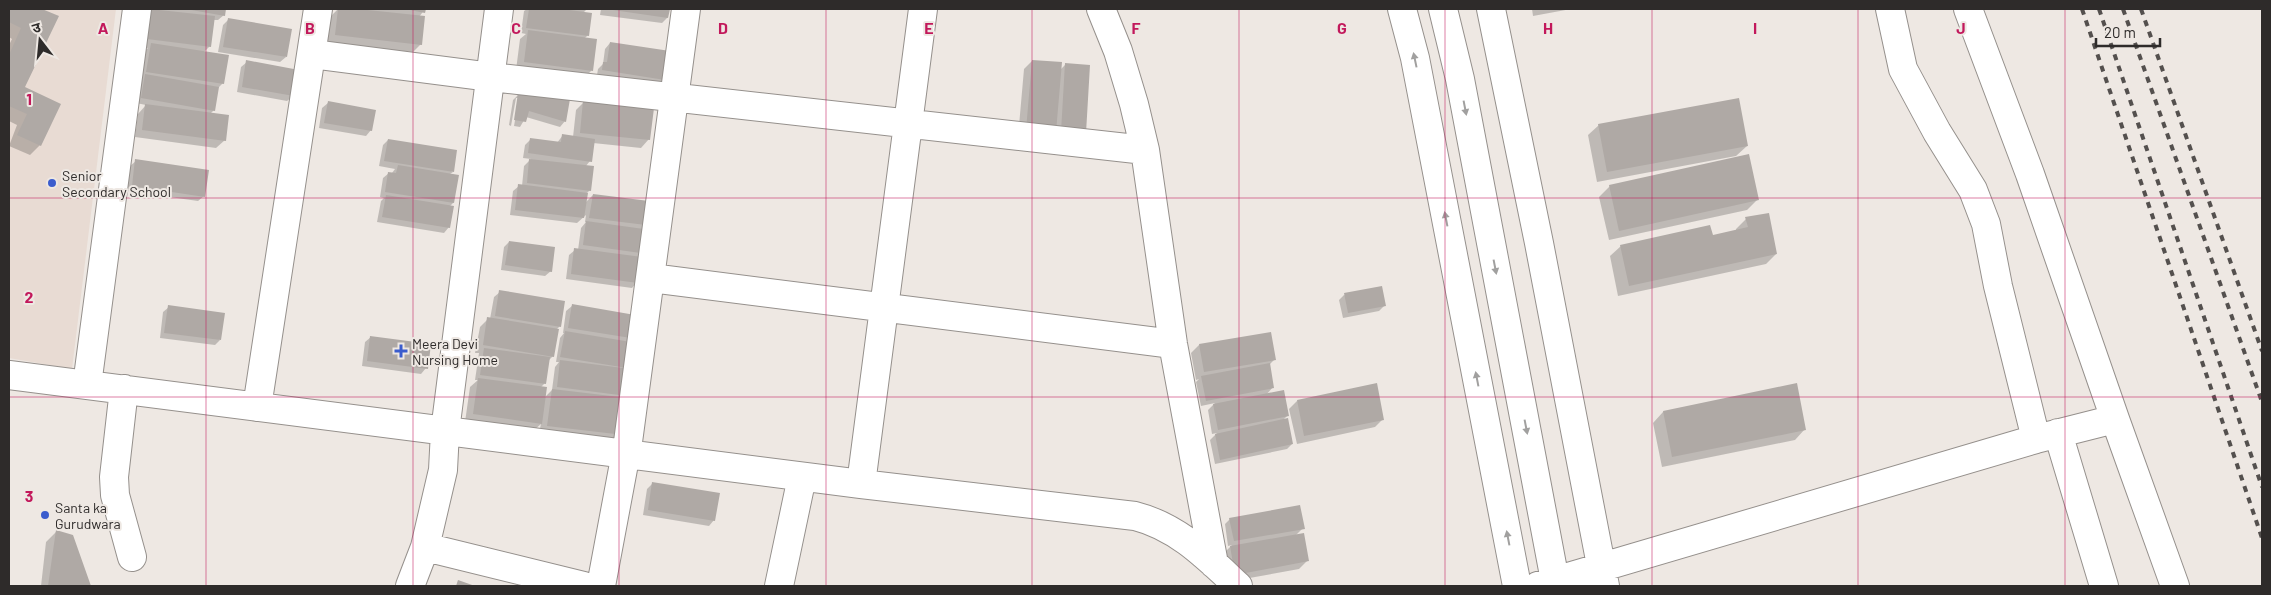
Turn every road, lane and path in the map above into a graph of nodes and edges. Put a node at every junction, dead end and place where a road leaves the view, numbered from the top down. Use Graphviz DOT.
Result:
graph roads {
  1 [pos="137,9"];
  2 [pos="318,9"];
  3 [pos="500,9"];
  4 [pos="686,9"];
  5 [pos="923,9"];
  6 [pos="1101,9"];
  7 [pos="1402,9"];
  8 [pos="1443,9"];
  9 [pos="1491,9"];
  10 [pos="1890,9"];
  11 [pos="1968,9"];
  12 [pos="312,54"];
  13 [pos="490,77"];
  14 [pos="674,98"];
  15 [pos="908,124"];
  16 [pos="1144,150"];
  17 [pos="651,278"];
  18 [pos="884,308"];
  19 [pos="1173,344"];
  20 [pos="9,375"];
  21 [pos="87,385"];
  22 [pos="124,389"];
  23 [pos="258,407"];
  24 [pos="2114,419"];
  25 [pos="445,431"];
  26 [pos="2047,436"];
  27 [pos="626,454"];
  28 [pos="802,476"];
  29 [pos="861,484"];
  30 [pos="425,547"];
  31 [pos="132,557"];
  32 [pos="1214,564"];
  33 [pos="1603,577"];
  34 [pos="1550,585"];
  35 [pos="410,586"];
  36 [pos="584,586"];
  37 [pos="601,586"];
  38 [pos="779,586"];
  39 [pos="1238,586"];
  40 [pos="1517,586"];
  41 [pos="2104,586"];
  42 [pos="2175,586"];
  1 -- 21 [label="street"];
  2 -- 12 [label="street"];
  3 -- 13 [label="street"];
  4 -- 14 [label="street"];
  5 -- 15 [label="street"];
  6 -- 16 [label="street"];
  40 -- 7 [label="street, one-way"];
  8 -- 34 [label="street, one-way"];
  9 -- 33 [label="street"];
  10 -- 26 [label="street"];
  11 -- 24 [label="street"];
  12 -- 13 [label="street"];
  12 -- 23 [label="street"];
  13 -- 14 [label="street"];
  13 -- 25 [label="street"];
  14 -- 15 [label="street"];
  14 -- 17 [label="street"];
  15 -- 16 [label="street"];
  15 -- 18 [label="street"];
  16 -- 19 [label="street"];
  17 -- 18 [label="street"];
  17 -- 27 [label="street"];
  18 -- 19 [label="street"];
  18 -- 29 [label="street"];
  19 -- 32 [label="street"];
  20 -- 21 [label="street"];
  21 -- 22 [label="street"];
  22 -- 23 [label="street"];
  22 -- 31 [label="street"];
  23 -- 25 [label="street"];
  24 -- 26 [label="street"];
  24 -- 42 [label="street"];
  25 -- 27 [label="street"];
  25 -- 30 [label="street"];
  26 -- 33 [label="street"];
  26 -- 41 [label="street"];
  27 -- 28 [label="street"];
  27 -- 37 [label="street"];
  28 -- 29 [label="street"];
  28 -- 38 [label="street"];
  29 -- 32 [label="street"];
  30 -- 35 [label="street"];
  30 -- 36 [label="street"];
  32 -- 39 [label="street"];
  33 -- 34 [label="street"];
}
